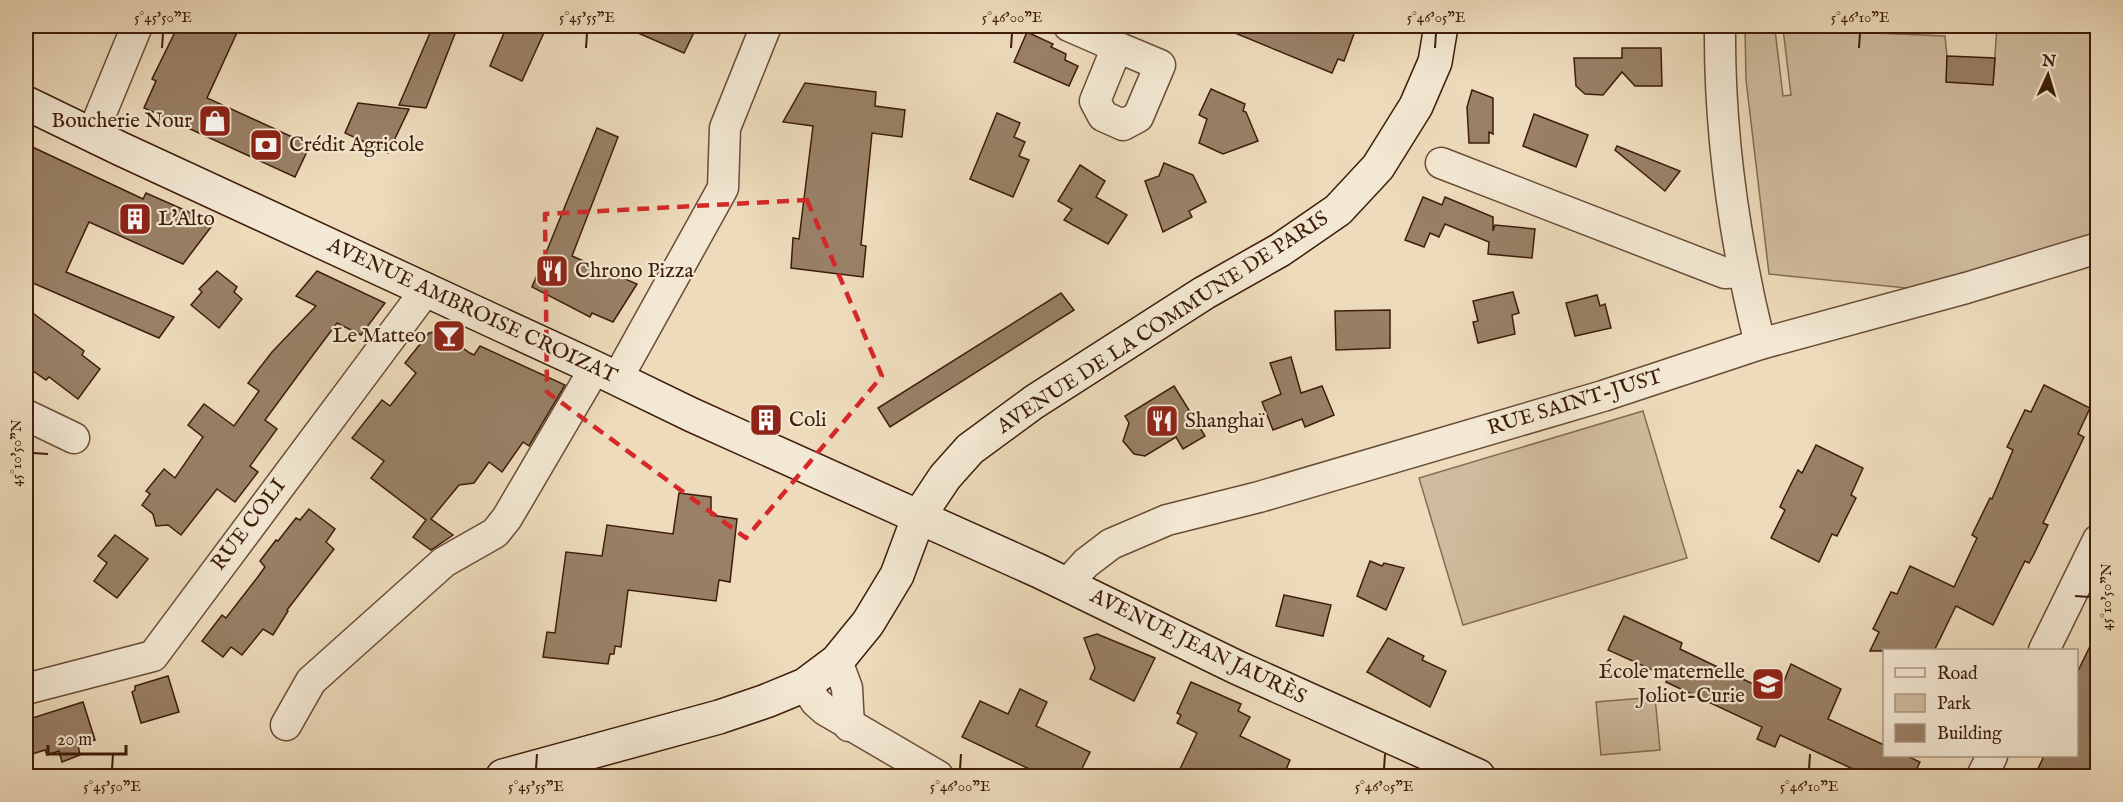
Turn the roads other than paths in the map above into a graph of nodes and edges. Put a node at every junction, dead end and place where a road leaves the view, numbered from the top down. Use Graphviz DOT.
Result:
graph roads {
  1 [pos="137,26"];
  2 [pos="766,26"];
  3 [pos="1070,26"];
  4 [pos="1441,26"];
  5 [pos="1720,26"];
  6 [pos="1117,47"];
  7 [pos="26,103"];
  8 [pos="92,135"];
  9 [pos="1441,163"];
  10 [pos="2097,248"];
  11 [pos="1743,272"];
  12 [pos="426,290"];
  13 [pos="1760,344"];
  14 [pos="606,373"];
  15 [pos="26,415"];
  16 [pos="74,438"];
  17 [pos="919,516"];
  18 [pos="2097,540"];
  19 [pos="1067,584"];
  20 [pos="2045,649"];
  21 [pos="837,661"];
  22 [pos="805,685"];
  23 [pos="26,689"];
  24 [pos="286,725"];
  25 [pos="849,726"];
  26 [pos="1992,757"];
  27 [pos="503,777"];
  28 [pos="938,777"];
  29 [pos="1478,777"];
  30 [pos="1982,777"];
  1 -- 8 [label="street"];
  2 -- 14 [label="street"];
  3 -- 6 [label="street"];
  4 -- 17 [label="main road, AVENUE DE LA COMMUNE DE PARIS"];
  5 -- 11 [label="street"];
  7 -- 8 [label="main road, AVENUE AMBROISE CROIZAT"];
  8 -- 12 [label="main road, AVENUE AMBROISE CROIZAT"];
  9 -- 11 [label="street"];
  10 -- 13 [label="street, RUE SAINT-JUST"];
  11 -- 13 [label="street"];
  12 -- 14 [label="main road, AVENUE AMBROISE CROIZAT"];
  12 -- 23 [label="street, RUE COLI"];
  13 -- 19 [label="street, RUE SAINT-JUST"];
  14 -- 17 [label="main road, AVENUE AMBROISE CROIZAT"];
  14 -- 24 [label="street"];
  15 -- 16 [label="street"];
  17 -- 19 [label="main road, AVENUE JEAN JAURÈS"];
  17 -- 21 [label="main road, AVENUE DE LA COMMUNE DE PARIS"];
  18 -- 20 [label="street"];
  19 -- 29 [label="main road, AVENUE JEAN JAURÈS"];
  21 -- 22 [label="main road, AVENUE DE LA COMMUNE DE PARIS"];
  21 -- 25 [label="street"];
  22 -- 25 [label="street"];
  22 -- 27 [label="main road, AVENUE DE LA COMMUNE DE PARIS"];
  25 -- 28 [label="street"];
  26 -- 30 [label="street"];
}
